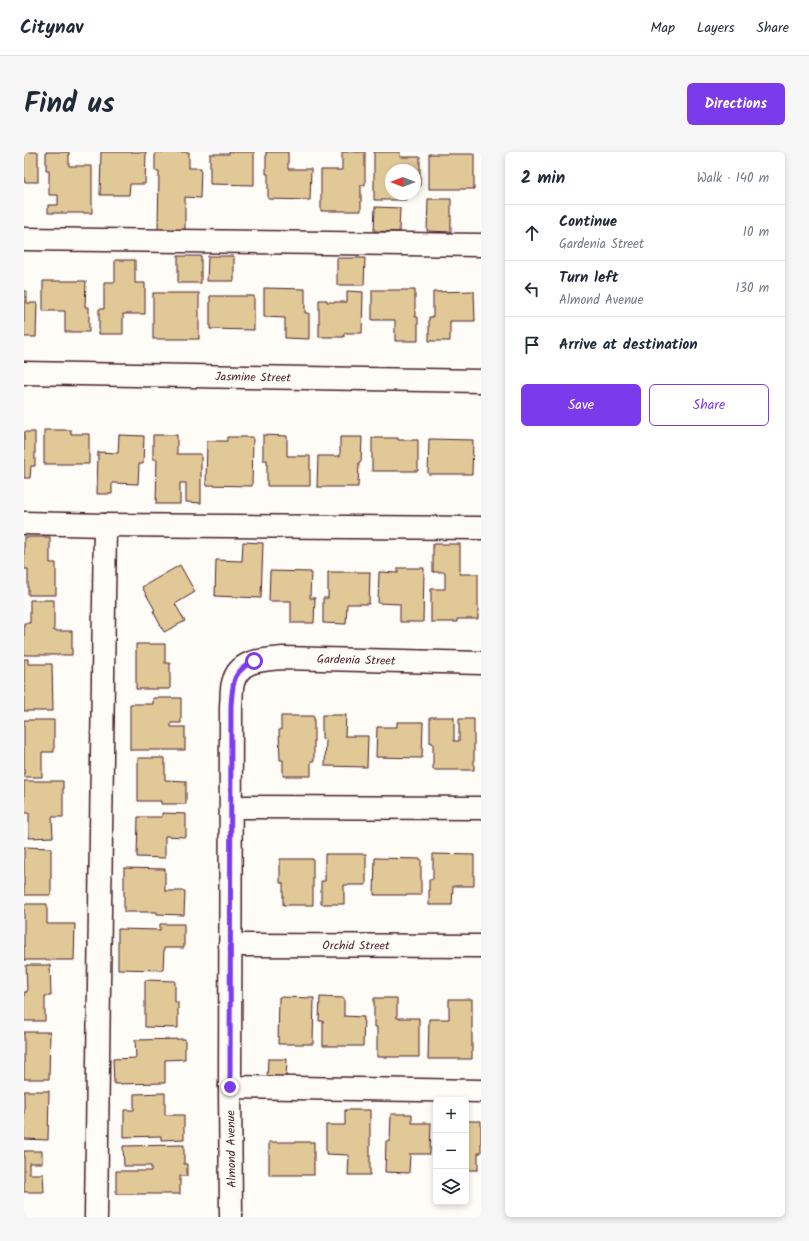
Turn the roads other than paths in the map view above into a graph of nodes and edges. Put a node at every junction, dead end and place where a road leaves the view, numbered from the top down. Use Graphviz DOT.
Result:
graph roads {
  1 [pos="24,239"];
  2 [pos="481,245"];
  3 [pos="24,373"];
  4 [pos="481,381"];
  5 [pos="24,523"];
  6 [pos="105,525"];
  7 [pos="481,528"];
  8 [pos="481,663"];
  9 [pos="237,674"];
  10 [pos="232,807"];
  11 [pos="481,808"];
  12 [pos="230,945"];
  13 [pos="481,946"];
  14 [pos="230,1087"];
  15 [pos="481,1091"];
  16 [pos="96,1217"];
  17 [pos="231,1217"];
  1 -- 2 [label="street"];
  3 -- 4 [label="street, Jasmine Street"];
  5 -- 6 [label="street"];
  6 -- 7 [label="street"];
  6 -- 16 [label="street"];
  8 -- 9 [label="street, Gardenia Street"];
  9 -- 10 [label="street, Almond Avenue"];
  10 -- 11 [label="street"];
  10 -- 12 [label="street, Almond Avenue"];
  12 -- 13 [label="street, Orchid Street"];
  12 -- 14 [label="street, Almond Avenue"];
  14 -- 15 [label="street"];
  14 -- 17 [label="street, Almond Avenue"];
}
